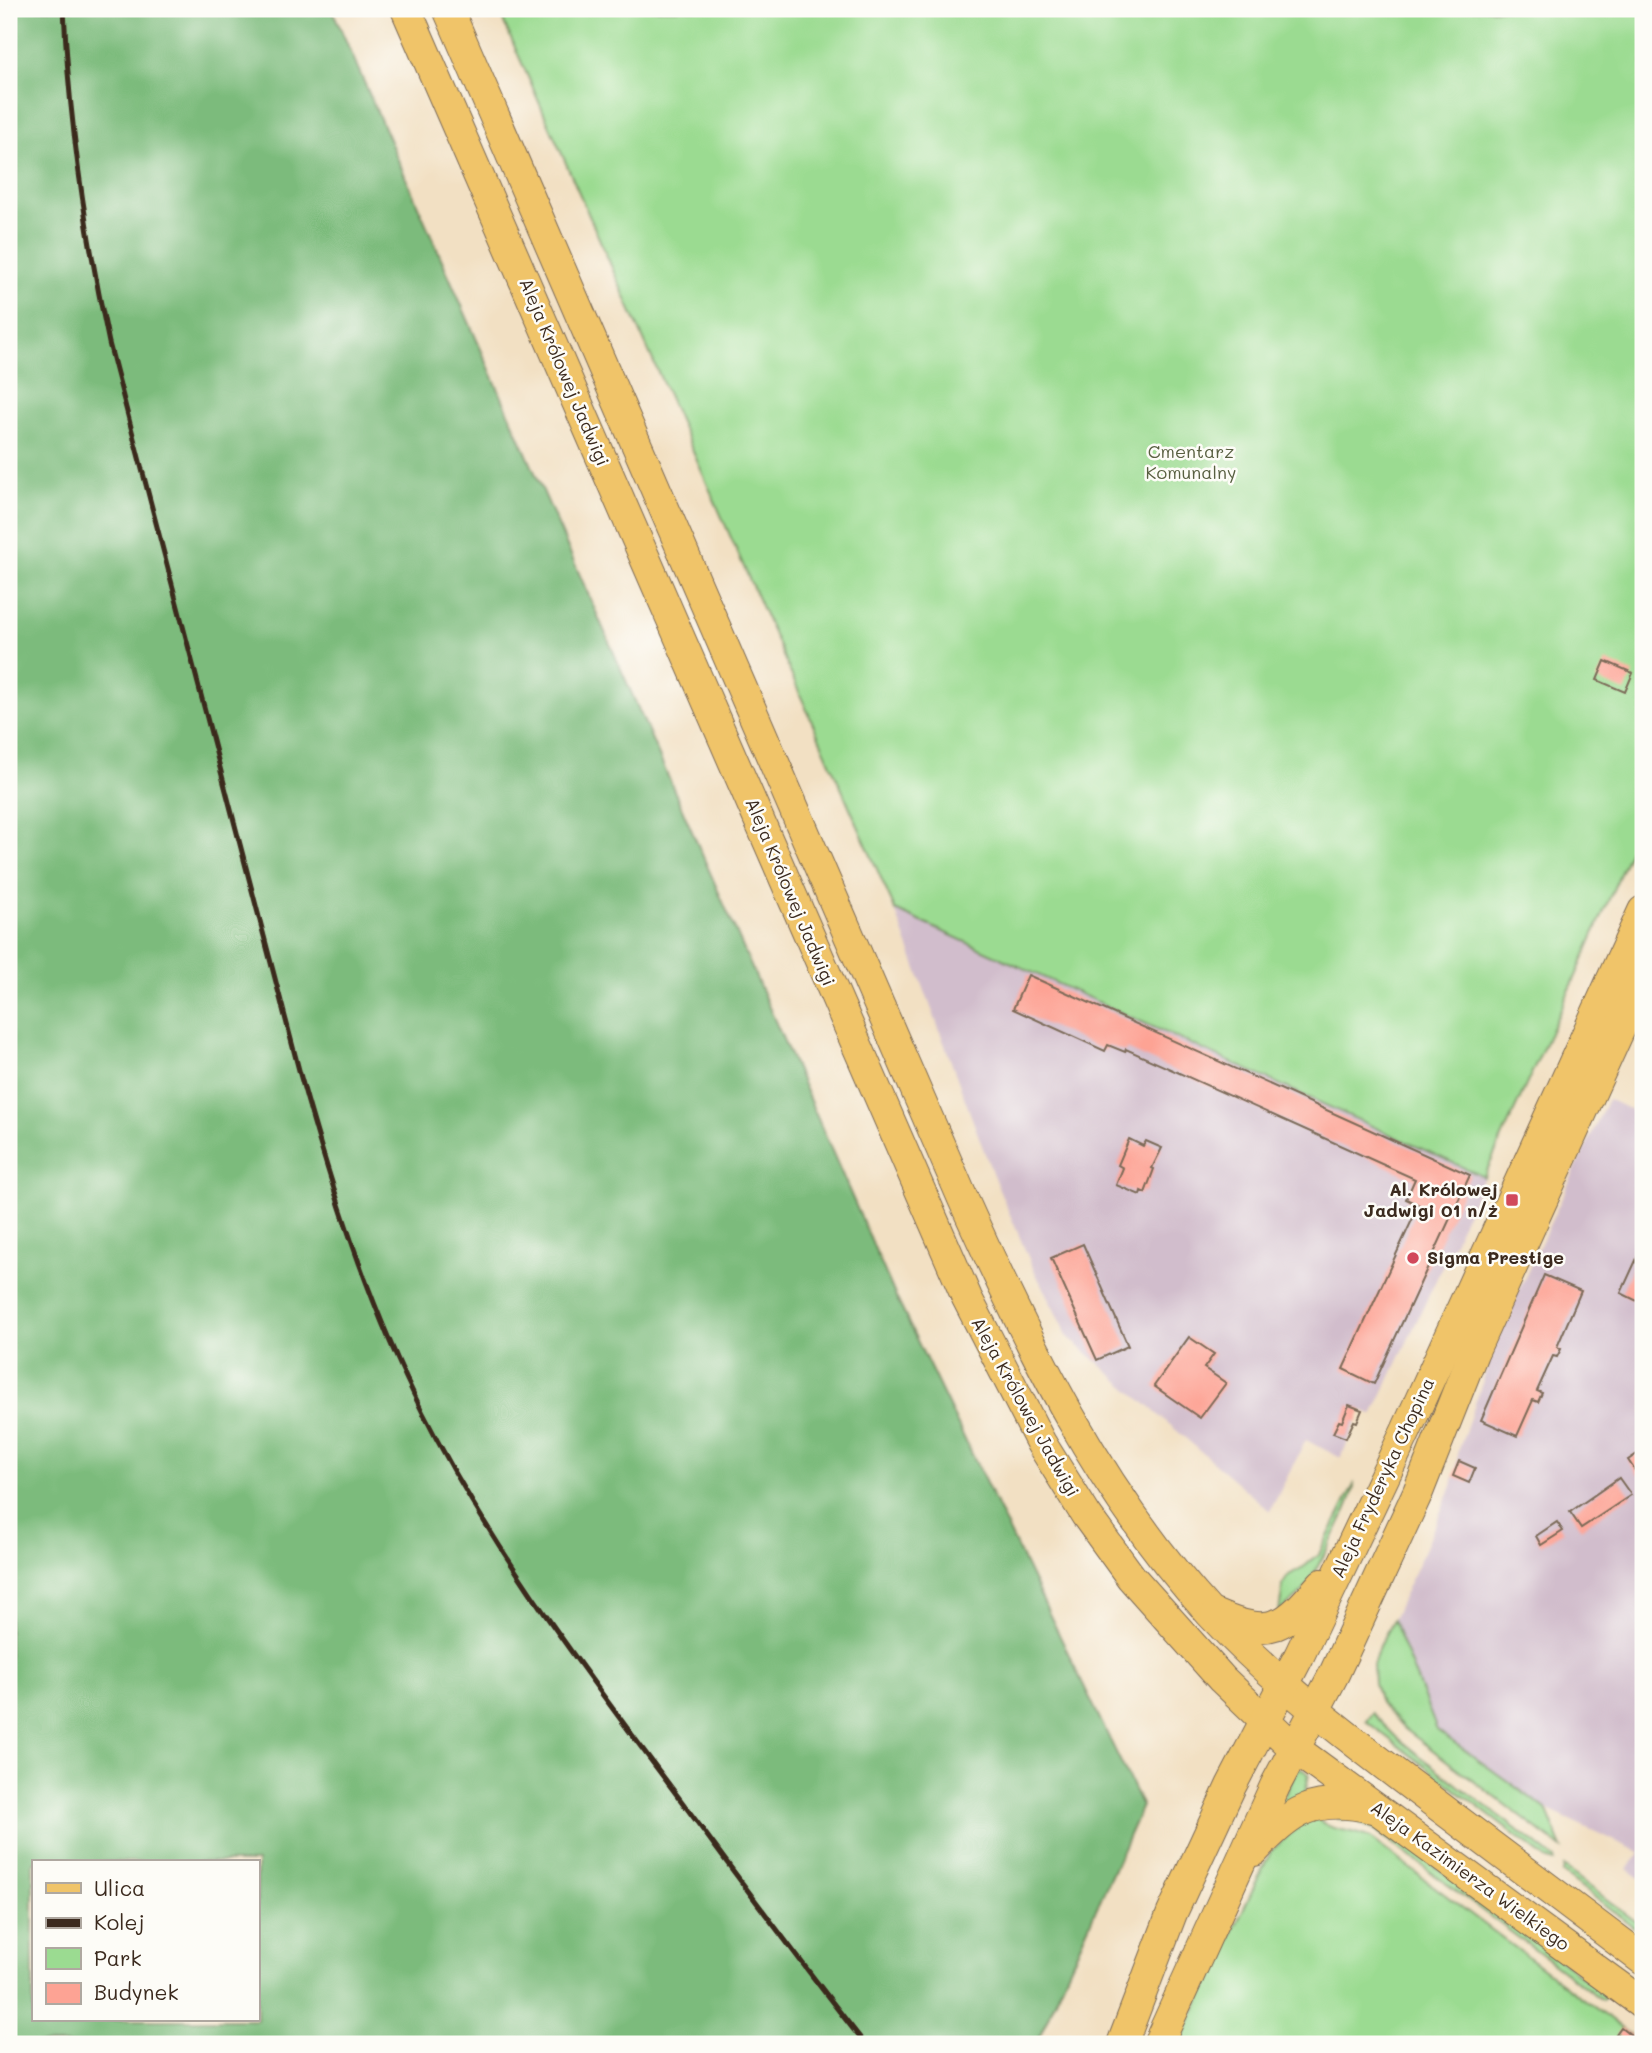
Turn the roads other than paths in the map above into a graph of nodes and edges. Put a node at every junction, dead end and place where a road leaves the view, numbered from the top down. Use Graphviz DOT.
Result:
graph roads {
  1 [pos="406,9"];
  2 [pos="448,9"];
  3 [pos="1643,911"];
  4 [pos="1643,978"];
  5 [pos="1345,1557"];
  6 [pos="1210,1613"];
  7 [pos="1283,1684"];
  8 [pos="1316,1712"];
  9 [pos="1264,1720"];
  10 [pos="1296,1749"];
  11 [pos="1379,1809"];
  12 [pos="1236,1872"];
  13 [pos="1643,1960"];
  14 [pos="1643,2004"];
  15 [pos="1122,2044"];
  16 [pos="1158,2044"];
  1 -- 9 [label="main road, Aleja Królowej Jadwigi"];
  2 -- 6 [label="main road, Aleja Królowej Jadwigi"];
  3 -- 5 [label="main road, Aleja Fryderyka Chopina"];
  4 -- 8 [label="main road, Aleja Fryderyka Chopina"];
  5 -- 6 [label="main road"];
  5 -- 7 [label="main road, Aleja Fryderyka Chopina"];
  6 -- 7 [label="main road, Aleja Królowej Jadwigi"];
  7 -- 8 [label="main road, Aleja Kazimierza Wielkiego"];
  7 -- 9 [label="main road, Aleja Fryderyka Chopina"];
  8 -- 10 [label="main road, Aleja Fryderyka Chopina"];
  8 -- 13 [label="main road, Aleja Kazimierza Wielkiego"];
  9 -- 10 [label="main road, Aleja Królowej Jadwigi"];
  9 -- 15 [label="main road, Aleja Fryderyka Chopina"];
  10 -- 11 [label="main road, Aleja Kazimierza Wielkiego"];
  10 -- 12 [label="main road, Aleja Fryderyka Chopina"];
  11 -- 12 [label="main road"];
  11 -- 14 [label="main road, Aleja Kazimierza Wielkiego"];
  12 -- 16 [label="main road, Aleja Fryderyka Chopina"];
}
